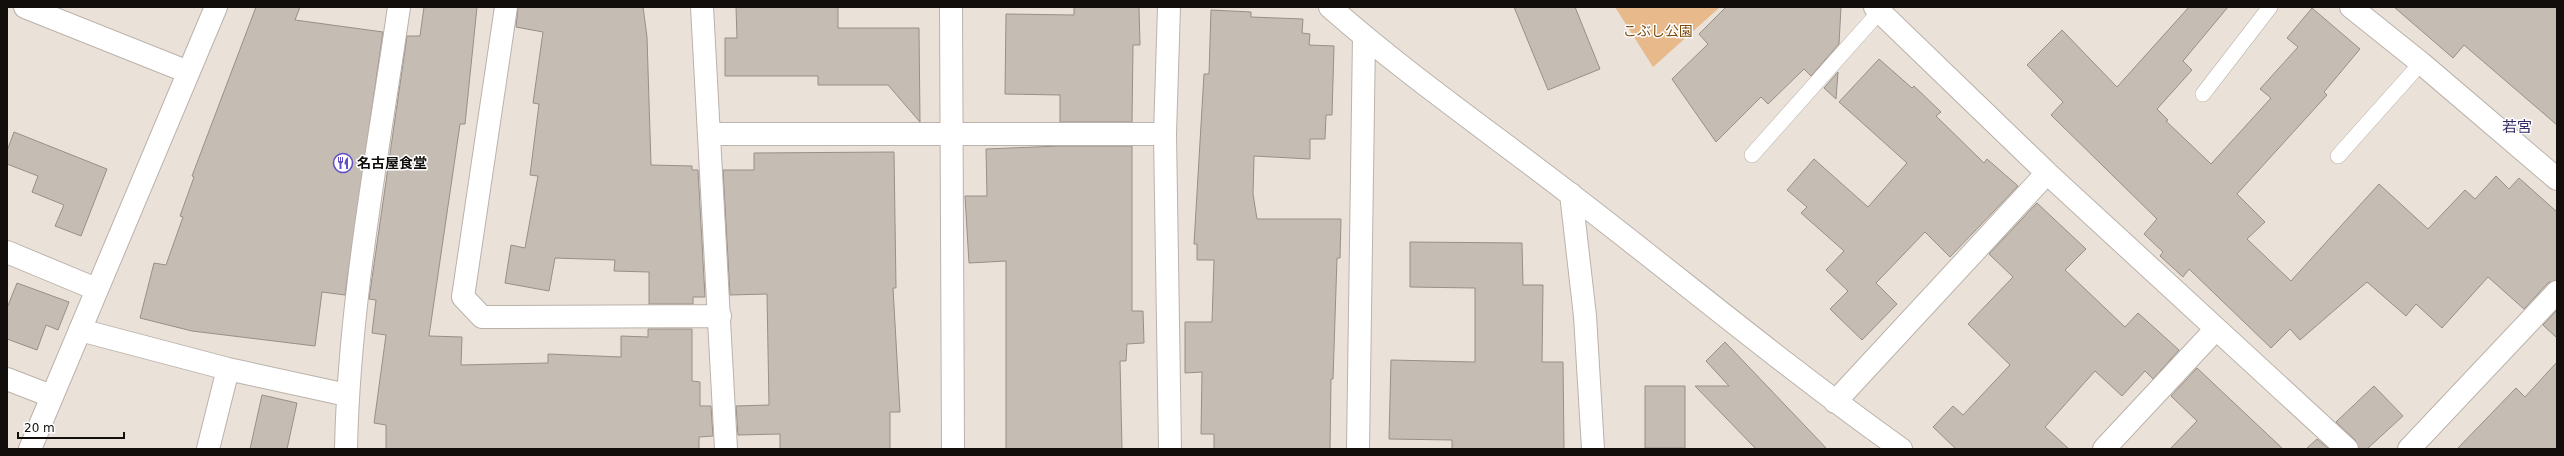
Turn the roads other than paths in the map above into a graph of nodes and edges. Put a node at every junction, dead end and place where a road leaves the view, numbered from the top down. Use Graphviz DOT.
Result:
graph roads {
  1 [pos="26,7"];
  2 [pos="216,7"];
  3 [pos="399,7"];
  4 [pos="506,7"];
  5 [pos="702,7"];
  6 [pos="951,7"];
  7 [pos="1170,7"];
  8 [pos="1330,7"];
  9 [pos="2270,7"];
  10 [pos="2351,7"];
  11 [pos="1878,9"];
  12 [pos="1364,37"];
  13 [pos="2421,63"];
  14 [pos="188,72"];
  15 [pos="2203,94"];
  16 [pos="950,133"];
  17 [pos="710,134"];
  18 [pos="1165,134"];
  19 [pos="1752,155"];
  20 [pos="2338,156"];
  21 [pos="2047,173"];
  22 [pos="2557,179"];
  23 [pos="1570,194"];
  24 [pos="7,252"];
  25 [pos="96,289"];
  26 [pos="2557,292"];
  27 [pos="720,316"];
  28 [pos="2216,329"];
  29 [pos="80,330"];
  30 [pos="228,369"];
  31 [pos="7,379"];
  32 [pos="347,395"];
  33 [pos="51,396"];
  34 [pos="1835,402"];
  35 [pos="30,449"];
  36 [pos="208,449"];
  37 [pos="346,449"];
  38 [pos="726,449"];
  39 [pos="953,449"];
  40 [pos="1170,449"];
  41 [pos="1358,449"];
  42 [pos="1593,449"];
  43 [pos="1901,449"];
  44 [pos="2104,449"];
  45 [pos="2347,449"];
  46 [pos="2409,449"];
  1 -- 14 [label="street"];
  2 -- 14 [label="street"];
  3 -- 32 [label="street"];
  4 -- 27 [label="street"];
  5 -- 17 [label="street"];
  6 -- 16 [label="street"];
  7 -- 18 [label="street"];
  8 -- 12 [label="street"];
  9 -- 15 [label="lane"];
  10 -- 13 [label="street"];
  11 -- 19 [label="lane"];
  11 -- 21 [label="street"];
  12 -- 23 [label="street"];
  12 -- 41 [label="street"];
  13 -- 20 [label="lane"];
  13 -- 22 [label="street"];
  14 -- 25 [label="street"];
  16 -- 17 [label="street"];
  16 -- 18 [label="street"];
  16 -- 39 [label="street"];
  17 -- 27 [label="street"];
  18 -- 40 [label="street"];
  21 -- 28 [label="street"];
  21 -- 34 [label="street"];
  23 -- 34 [label="street"];
  23 -- 42 [label="street"];
  24 -- 25 [label="street"];
  25 -- 29 [label="street"];
  26 -- 46 [label="street"];
  27 -- 38 [label="street"];
  28 -- 44 [label="street"];
  28 -- 45 [label="street"];
  29 -- 30 [label="street"];
  29 -- 33 [label="street"];
  30 -- 32 [label="street"];
  30 -- 36 [label="street"];
  31 -- 33 [label="street"];
  32 -- 37 [label="street"];
  33 -- 35 [label="street"];
  34 -- 43 [label="street"];
}
